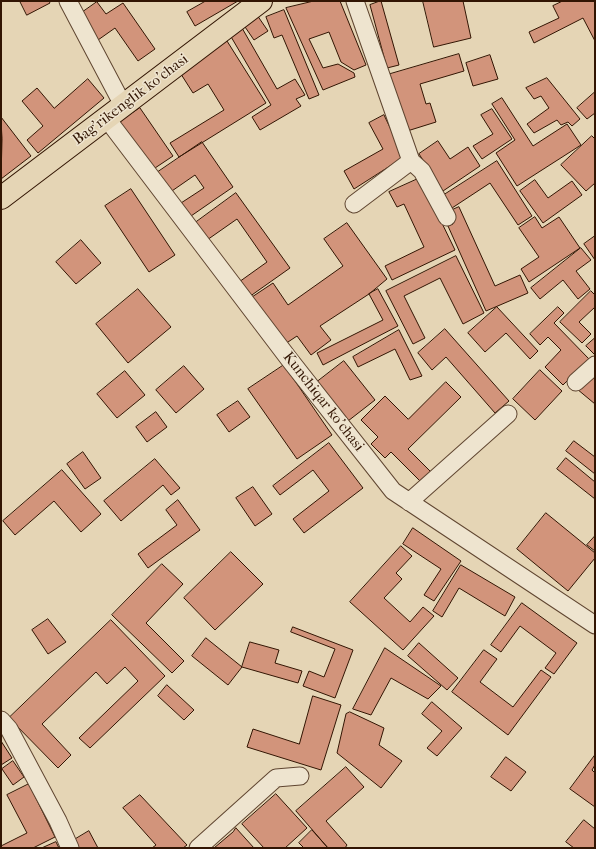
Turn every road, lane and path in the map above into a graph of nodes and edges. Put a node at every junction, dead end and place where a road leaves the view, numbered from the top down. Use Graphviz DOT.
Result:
graph roads {
  1 [pos="68,1"];
  2 [pos="261,1"];
  3 [pos="355,1"];
  4 [pos="124,106"];
  5 [pos="107,119"];
  6 [pos="411,161"];
  7 [pos="1,198"];
  8 [pos="354,204"];
  9 [pos="447,217"];
  10 [pos="595,365"];
  11 [pos="576,382"];
  12 [pos="508,414"];
  13 [pos="409,502"];
  14 [pos="595,625"];
  15 [pos="1,720"];
  16 [pos="300,776"];
  17 [pos="70,848"];
  18 [pos="198,848"];
  1 -- 4 [label="street"];
  2 -- 4 [label="main road, Bag'rikenglik ko'chasi"];
  3 -- 6 [label="street"];
  4 -- 5 [label="main road, Bag'rikenglik ko'chasi"];
  5 -- 7 [label="main road, Bag'rikenglik ko'chasi"];
  5 -- 13 [label="street, Kunchiqar ko'chasi"];
  6 -- 8 [label="street"];
  6 -- 9 [label="street"];
  10 -- 11 [label="street"];
  12 -- 13 [label="street"];
  13 -- 14 [label="street, Kunchiqar ko'chasi"];
  15 -- 17 [label="street"];
  16 -- 18 [label="street"];
}
